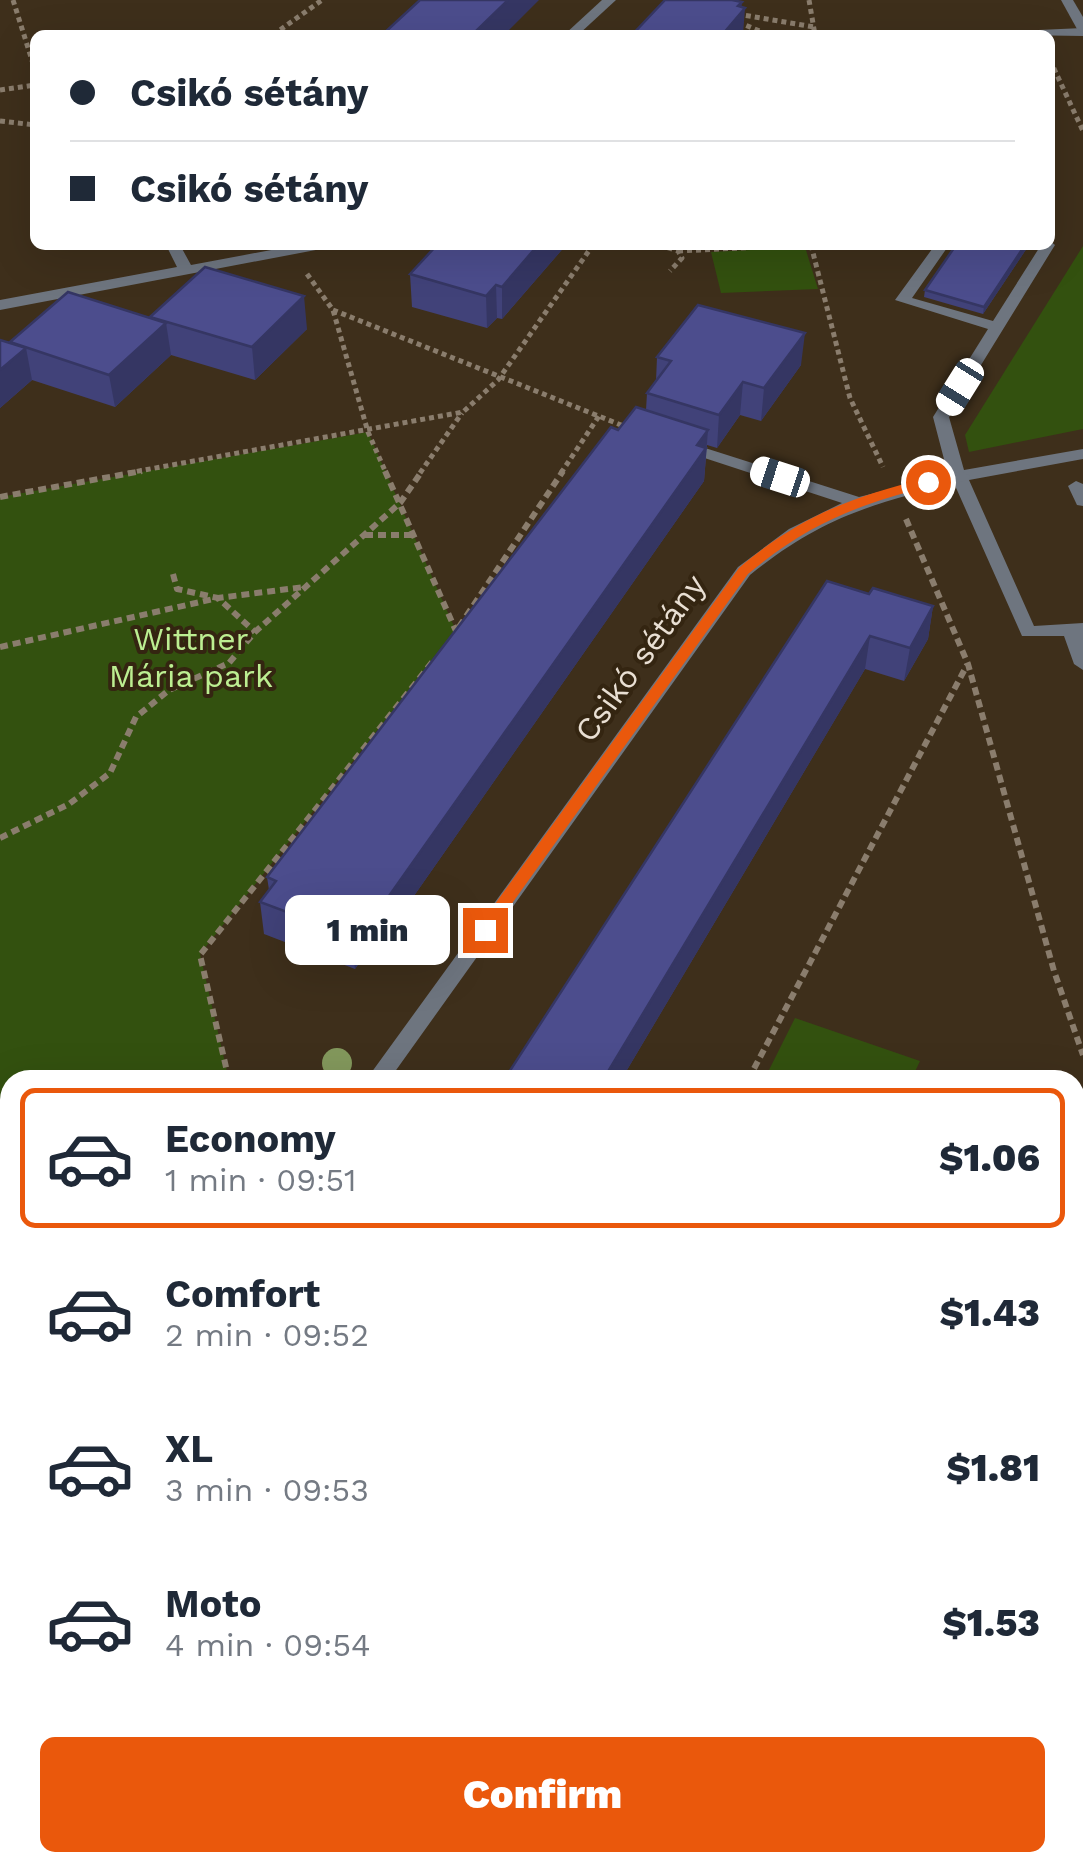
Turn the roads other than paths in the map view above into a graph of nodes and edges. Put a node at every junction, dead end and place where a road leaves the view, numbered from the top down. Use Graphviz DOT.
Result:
graph roads {
  1 [pos="610,0"];
  2 [pos="1067,0"];
  3 [pos="576,30"];
  4 [pos="1083,30"];
  5 [pos="1055,32"];
  6 [pos="176,250"];
  7 [pos="300,250"];
  8 [pos="938,250"];
  9 [pos="1044,250"];
  10 [pos="187,272"];
  11 [pos="0,305"];
  12 [pos="997,327"];
  13 [pos="632,430"];
  14 [pos="1083,454"];
  15 [pos="962,476"];
  16 [pos="854,501"];
  17 [pos="1077,630"];
  18 [pos="1083,664"];
  19 [pos="383,1070"];
  1 -- 3 [label="street"];
  2 -- 4 [label="street"];
  4 -- 5 [label="street"];
  6 -- 10 [label="street"];
  7 -- 10 [label="street"];
  8 -- 12 [label="street"];
  9 -- 12 [label="street"];
  10 -- 11 [label="street"];
  12 -- 15 [label="street"];
  13 -- 16 [label="street"];
  14 -- 15 [label="street, Csikó sétány"];
  15 -- 16 [label="street, Csikó sétány"];
  15 -- 17 [label="street"];
  16 -- 19 [label="street, Csikó sétány"];
  17 -- 18 [label="street"];
}
